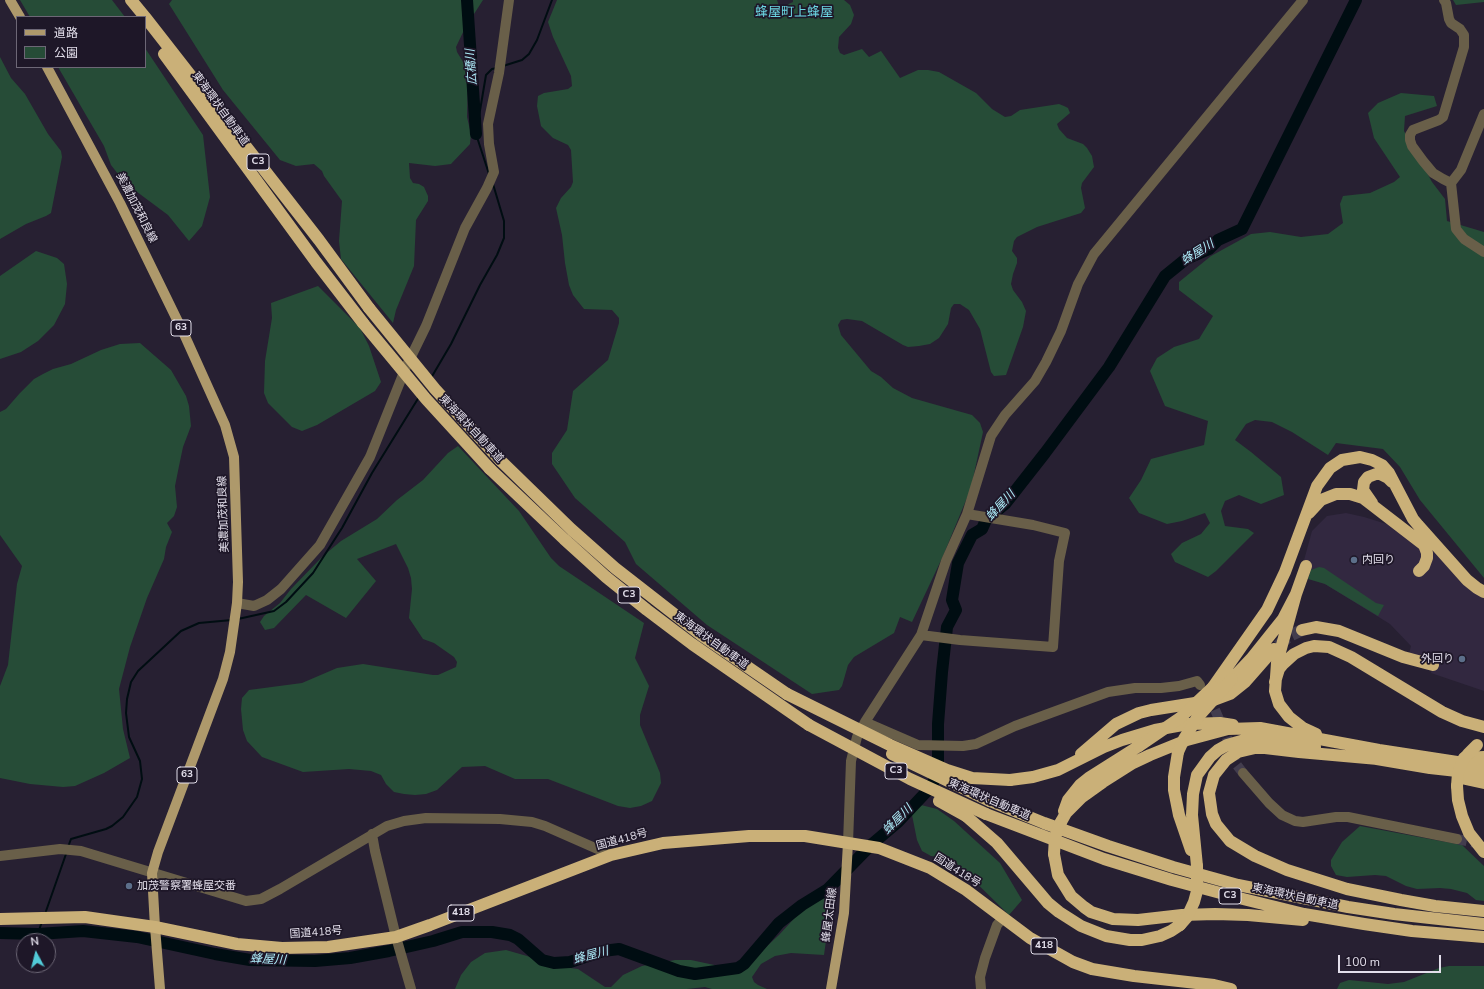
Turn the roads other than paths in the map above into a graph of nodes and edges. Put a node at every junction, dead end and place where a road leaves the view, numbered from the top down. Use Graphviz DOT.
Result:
graph roads {
  1 [pos="10,0"];
  2 [pos="125,0"];
  3 [pos="131,0"];
  4 [pos="509,0"];
  5 [pos="1303,0"];
  6 [pos="1444,0"];
  7 [pos="19,16"];
  8 [pos="136,16"];
  9 [pos="144,16"];
  10 [pos="146,18"];
  11 [pos="146,29"];
  12 [pos="48,68"];
  13 [pos="1484,114"];
  14 [pos="1451,183"];
  15 [pos="1484,252"];
  16 [pos="1395,484"];
  17 [pos="1373,504"];
  18 [pos="967,514"];
  19 [pos="1306,517"];
  20 [pos="1306,566"];
  21 [pos="1419,571"];
  22 [pos="1484,592"];
  23 [pos="1296,594"];
  24 [pos="237,607"];
  25 [pos="1302,630"];
  26 [pos="921,635"];
  27 [pos="1274,649"];
  28 [pos="1433,665"];
  29 [pos="1275,682"];
  30 [pos="1200,685"];
  31 [pos="787,694"];
  32 [pos="865,722"];
  33 [pos="809,725"];
  34 [pos="1484,727"];
  35 [pos="1260,728"];
  36 [pos="1481,743"];
  37 [pos="1344,744"];
  38 [pos="1484,756"];
  39 [pos="1378,759"];
  40 [pos="1430,763"];
  41 [pos="1066,766"];
  42 [pos="1484,766"];
  43 [pos="1243,773"];
  44 [pos="1484,774"];
  45 [pos="1484,783"];
  46 [pos="1060,822"];
  47 [pos="372,834"];
  48 [pos="1457,839"];
  49 [pos="848,843"];
  50 [pos="1484,852"];
  51 [pos="612,855"];
  52 [pos="0,856"];
  53 [pos="1197,866"];
  54 [pos="152,873"];
  55 [pos="1484,911"];
  56 [pos="1003,918"];
  57 [pos="0,919"];
  58 [pos="1484,924"];
  59 [pos="155,927"];
  60 [pos="1412,931"];
  61 [pos="396,937"];
  62 [pos="1484,937"];
  63 [pos="1213,987"];
  64 [pos="160,989"];
  65 [pos="411,989"];
  66 [pos="830,989"];
  67 [pos="981,989"];
  68 [pos="1231,989"];
  1 -- 7 [label="main road"];
  2 -- 8 [label="highway"];
  3 -- 9 [label="highway, 東海環状自動車道 / C3"];
  4 -- 24 [label="street"];
  5 -- 18 [label="street"];
  6 -- 14 [label="street"];
  10 -- 31 [label="highway, 東海環状自動車道 / C3, bridge"];
  11 -- 33 [label="highway, 東海環状自動車道 / C3, bridge"];
  12 -- 24 [label="main road, 美濃加茂和良線 / 63"];
  13 -- 14 [label="street"];
  14 -- 15 [label="street"];
  16 -- 17 [label="highway"];
  16 -- 19 [label="highway"];
  16 -- 22 [label="highway"];
  17 -- 19 [label="highway"];
  17 -- 21 [label="highway"];
  18 -- 26 [label="street"];
  18 -- 26 [label="street"];
  19 -- 46 [label="highway, bridge"];
  20 -- 23 [label="highway"];
  23 -- 29 [label="highway"];
  23 -- 53 [label="highway, bridge"];
  24 -- 54 [label="main road, 美濃加茂和良線 / 63"];
  25 -- 28 [label="highway"];
  26 -- 32 [label="street"];
  27 -- 41 [label="highway"];
  29 -- 34 [label="highway"];
  29 -- 37 [label="highway"];
  30 -- 32 [label="street"];
  31 -- 41 [label="highway, bridge"];
  31 -- 58 [label="highway, 東海環状自動車道 / C3, bridge"];
  32 -- 49 [label="street"];
  33 -- 53 [label="highway, bridge"];
  33 -- 60 [label="highway, 東海環状自動車道 / C3, bridge"];
  35 -- 37 [label="highway"];
  35 -- 41 [label="highway"];
  35 -- 46 [label="highway"];
  36 -- 50 [label="highway, bridge"];
  37 -- 40 [label="highway"];
  38 -- 40 [label="highway"];
  39 -- 40 [label="highway"];
  39 -- 53 [label="highway"];
  39 -- 55 [label="highway"];
  40 -- 42 [label="highway"];
  40 -- 44 [label="highway"];
  40 -- 45 [label="highway"];
  43 -- 48 [label="street"];
  46 -- 60 [label="highway, bridge"];
  47 -- 51 [label="street"];
  47 -- 54 [label="street"];
  47 -- 61 [label="street"];
  49 -- 51 [label="highway, 国道418号 / 418"];
  49 -- 56 [label="highway, 国道418号 / 418"];
  49 -- 66 [label="main road, 蜂屋太田線"];
  51 -- 61 [label="highway, 国道418号 / 418"];
  52 -- 54 [label="street"];
  54 -- 59 [label="main road, 美濃加茂和良線 / 63"];
  56 -- 63 [label="highway, 国道418号 / 418"];
  56 -- 67 [label="street"];
  57 -- 59 [label="highway, 国道418号 / 418"];
  59 -- 61 [label="highway, 国道418号 / 418"];
  59 -- 64 [label="main road, 美濃加茂和良線 / 63"];
  60 -- 62 [label="highway, 東海環状自動車道 / C3"];
  61 -- 65 [label="street"];
  63 -- 68 [label="highway, 国道418号 / 418"];
}
